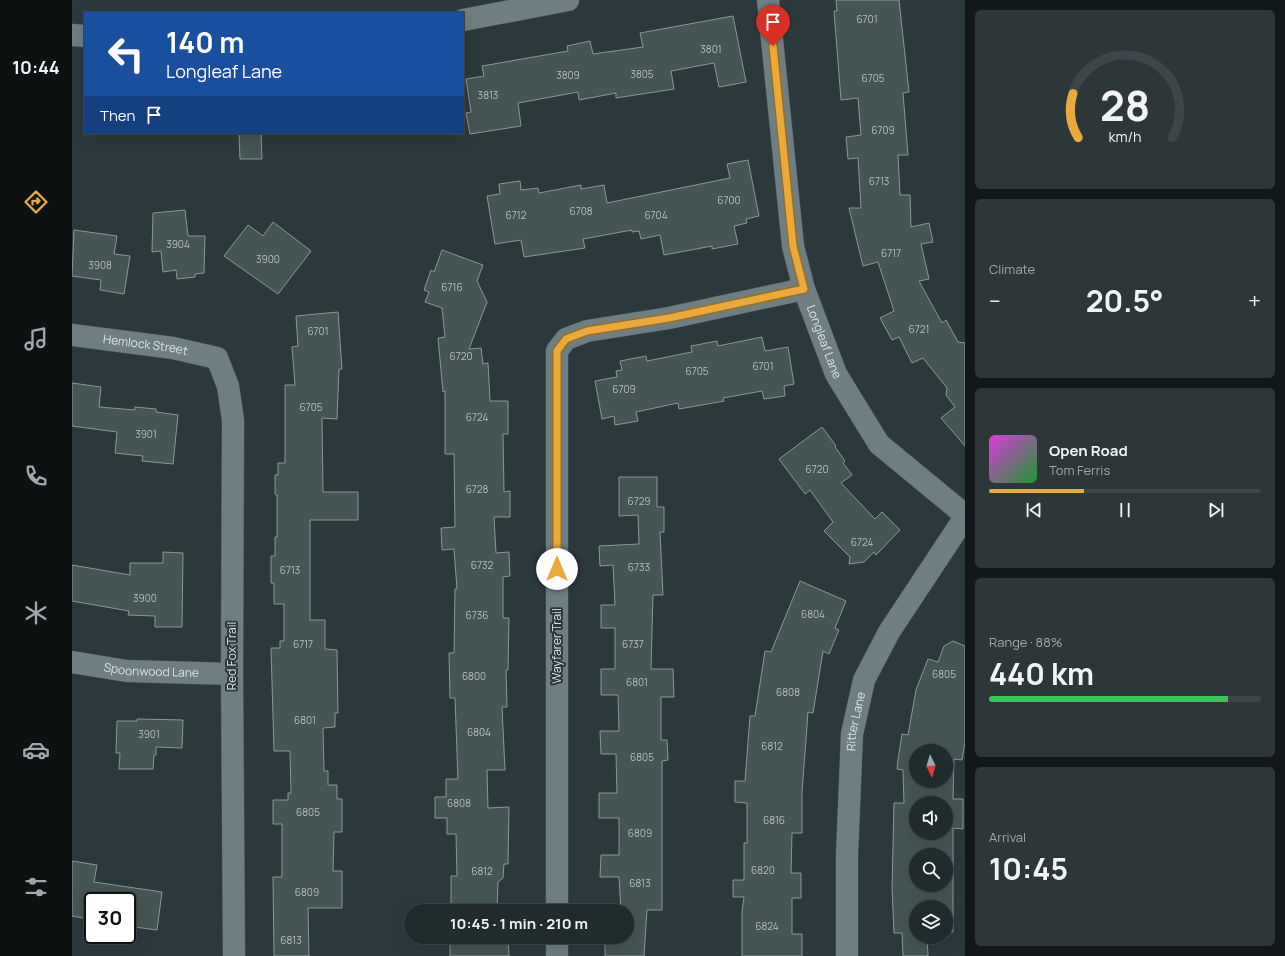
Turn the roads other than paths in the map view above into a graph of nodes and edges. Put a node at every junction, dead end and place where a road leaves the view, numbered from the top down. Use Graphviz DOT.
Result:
graph roads {
  1 [pos="568,0"];
  2 [pos="768,0"];
  3 [pos="464,20"];
  4 [pos="72,34"];
  5 [pos="84,36"];
  6 [pos="804,289"];
  7 [pos="72,335"];
  8 [pos="218,358"];
  9 [pos="965,516"];
  10 [pos="72,662"];
  11 [pos="232,674"];
  12 [pos="557,904"];
  13 [pos="557,944"];
  14 [pos="234,956"];
  15 [pos="557,956"];
  16 [pos="847,956"];
  1 -- 3 [label="street"];
  2 -- 6 [label="street, Longleaf Lane"];
  4 -- 5 [label="street"];
  6 -- 9 [label="street, Longleaf Lane"];
  6 -- 12 [label="street, Wayfarer Trail"];
  7 -- 8 [label="street, Hemlock Street"];
  8 -- 11 [label="street, Red Fox Trail"];
  9 -- 16 [label="street, Ritter Lane"];
  10 -- 11 [label="street, Spoonwood Lane"];
  11 -- 14 [label="street, Red Fox Trail"];
  13 -- 15 [label="street"];
}
